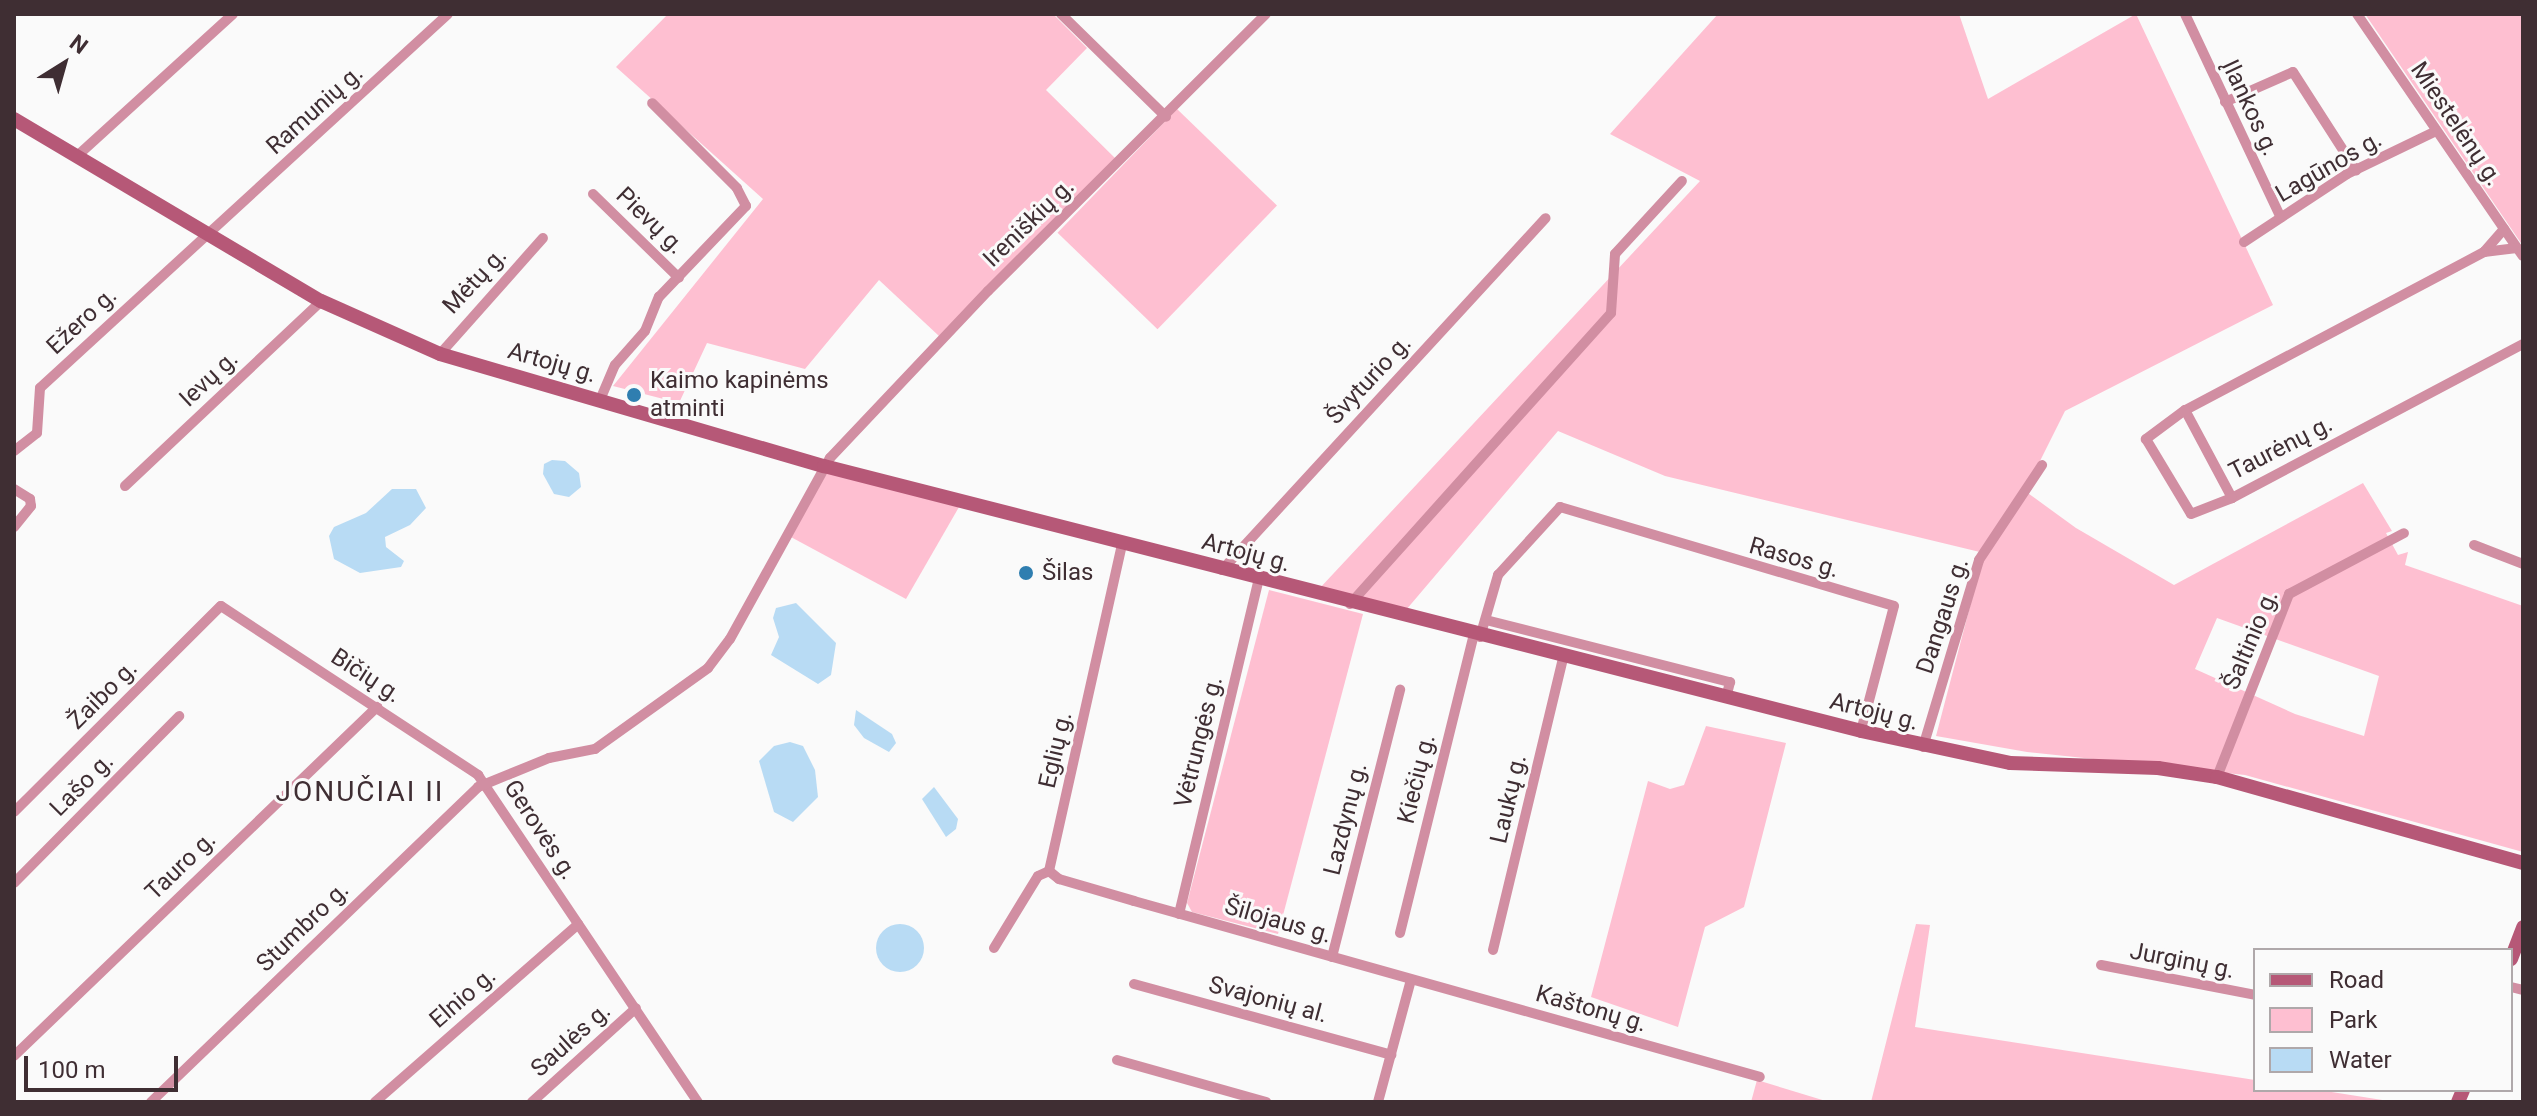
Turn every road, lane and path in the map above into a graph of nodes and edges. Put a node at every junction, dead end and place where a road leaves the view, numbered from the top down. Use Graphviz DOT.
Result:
graph roads {
  1 [pos="233,14"];
  2 [pos="448,14"];
  3 [pos="1061,14"];
  4 [pos="2185,14"];
  5 [pos="2357,14"];
  6 [pos="1260,16"];
  7 [pos="2225,102"];
  8 [pos="652,103"];
  9 [pos="1166,117"];
  10 [pos="14,119"];
  11 [pos="2436,131"];
  12 [pos="76,157"];
  13 [pos="2356,170"];
  14 [pos="1682,181"];
  15 [pos="593,194"];
  16 [pos="1546,218"];
  17 [pos="2281,218"];
  18 [pos="2504,229"];
  19 [pos="206,234"];
  20 [pos="543,238"];
  21 [pos="2244,242"];
  22 [pos="2484,252"];
  23 [pos="2520,252"];
  24 [pos="679,278"];
  25 [pos="321,301"];
  26 [pos="2523,344"];
  27 [pos="440,354"];
  28 [pos="600,400"];
  29 [pos="2185,410"];
  30 [pos="14,451"];
  31 [pos="2042,465"];
  32 [pos="824,466"];
  33 [pos="125,486"];
  34 [pos="14,489"];
  35 [pos="2232,498"];
  36 [pos="1560,507"];
  37 [pos="14,527"];
  38 [pos="2404,533"];
  39 [pos="1122,544"];
  40 [pos="2474,545"];
  41 [pos="2523,564"];
  42 [pos="1222,570"];
  43 [pos="1259,579"];
  44 [pos="1350,604"];
  45 [pos="221,606"];
  46 [pos="1486,620"];
  47 [pos="1477,636"];
  48 [pos="1563,658"];
  49 [pos="1400,690"];
  50 [pos="1726,698"];
  51 [pos="377,707"];
  52 [pos="179,716"];
  53 [pos="1861,731"];
  54 [pos="1923,747"];
  55 [pos="2217,777"];
  56 [pos="485,784"];
  57 [pos="14,812"];
  58 [pos="2523,863"];
  59 [pos="1049,871"];
  60 [pos="14,883"];
  61 [pos="1179,914"];
  62 [pos="578,924"];
  63 [pos="2523,927"];
  64 [pos="1400,933"];
  65 [pos="994,948"];
  66 [pos="1493,950"];
  67 [pos="2513,954"];
  68 [pos="1332,957"];
  69 [pos="2101,965"];
  70 [pos="1411,980"];
  71 [pos="1134,984"];
  72 [pos="2253,995"];
  73 [pos="636,1008"];
  74 [pos="1391,1055"];
  75 [pos="14,1056"];
  76 [pos="1117,1060"];
  77 [pos="1760,1077"];
  78 [pos="151,1102"];
  79 [pos="375,1102"];
  80 [pos="532,1102"];
  81 [pos="698,1102"];
  82 [pos="1266,1102"];
  83 [pos="1378,1102"];
  1 -- 12 [label="street"];
  2 -- 19 [label="street, Ramunių g."];
  3 -- 9 [label="street"];
  4 -- 7 [label="street, Įlankos g."];
  5 -- 11 [label="street, Miestelėnų g."];
  6 -- 9 [label="street, Ireniškių g."];
  7 -- 13 [label="street"];
  7 -- 17 [label="street, Įlankos g."];
  8 -- 24 [label="street"];
  9 -- 32 [label="street, Ireniškių g."];
  10 -- 12 [label="main road, Artojų g."];
  11 -- 13 [label="street, Lagūnos g."];
  11 -- 18 [label="street, Miestelėnų g."];
  12 -- 19 [label="main road, Artojų g."];
  13 -- 17 [label="street, Lagūnos g."];
  14 -- 44 [label="street"];
  15 -- 24 [label="street, Pievų g."];
  16 -- 42 [label="street, Švyturio g."];
  17 -- 21 [label="street, Lagūnos g."];
  18 -- 22 [label="street"];
  18 -- 23 [label="street, Miestelėnų g."];
  19 -- 25 [label="main road, Artojų g."];
  19 -- 30 [label="street, Ežero g."];
  20 -- 27 [label="street, Mėtų g."];
  22 -- 23 [label="street"];
  22 -- 29 [label="street"];
  24 -- 28 [label="street"];
  25 -- 27 [label="main road, Artojų g."];
  25 -- 33 [label="street, Ievų g."];
  26 -- 35 [label="street, Taurėnų g."];
  27 -- 28 [label="main road, Artojų g."];
  28 -- 32 [label="main road, Artojų g."];
  29 -- 35 [label="street, Taurėnų g."];
  29 -- 35 [label="street"];
  31 -- 54 [label="street, Dangaus g."];
  32 -- 39 [label="main road, Artojų g."];
  32 -- 56 [label="street, Gerovės g."];
  34 -- 37 [label="street"];
  36 -- 46 [label="street, Kiečių g."];
  36 -- 53 [label="street, Rasos g."];
  38 -- 55 [label="street, Šaltinio g."];
  39 -- 42 [label="main road, Artojų g."];
  39 -- 59 [label="street, Eglių g."];
  40 -- 41 [label="street"];
  42 -- 43 [label="main road, Artojų g."];
  43 -- 44 [label="main road, Artojų g."];
  43 -- 61 [label="street, Vėtrungės g."];
  44 -- 47 [label="main road, Artojų g."];
  45 -- 51 [label="street, Bičių g."];
  45 -- 57 [label="street, Žaibo g."];
  46 -- 47 [label="street, Kiečių g."];
  46 -- 50 [label="street"];
  47 -- 48 [label="main road, Artojų g."];
  47 -- 64 [label="street, Kiečių g."];
  48 -- 50 [label="main road, Artojų g."];
  48 -- 66 [label="street, Laukų g."];
  49 -- 68 [label="street, Lazdynų g."];
  50 -- 53 [label="main road, Artojų g."];
  51 -- 56 [label="street, Bičių g."];
  51 -- 75 [label="street, Tauro g."];
  52 -- 60 [label="street, Lašo g."];
  53 -- 54 [label="main road, Artojų g."];
  54 -- 55 [label="main road, Artojų g."];
  55 -- 58 [label="main road, Artojų g."];
  56 -- 62 [label="street, Gerovės g."];
  56 -- 78 [label="street, Stumbro g."];
  59 -- 61 [label="street, Šilojaus g."];
  59 -- 65 [label="street, Eglių g."];
  61 -- 68 [label="street, Šilojaus g."];
  62 -- 73 [label="street, Gerovės g."];
  62 -- 79 [label="street, Elnio g."];
  63 -- 67 [label="main road"];
  68 -- 70 [label="street, Šilojaus g."];
  69 -- 72 [label="street, Jurginų g."];
  70 -- 74 [label="street"];
  70 -- 77 [label="street, Kaštonų g."];
  71 -- 74 [label="street, Svajonių al."];
  73 -- 80 [label="street, Saulės g."];
  73 -- 81 [label="street, Gerovės g."];
  74 -- 83 [label="street"];
  76 -- 82 [label="street"];
}
